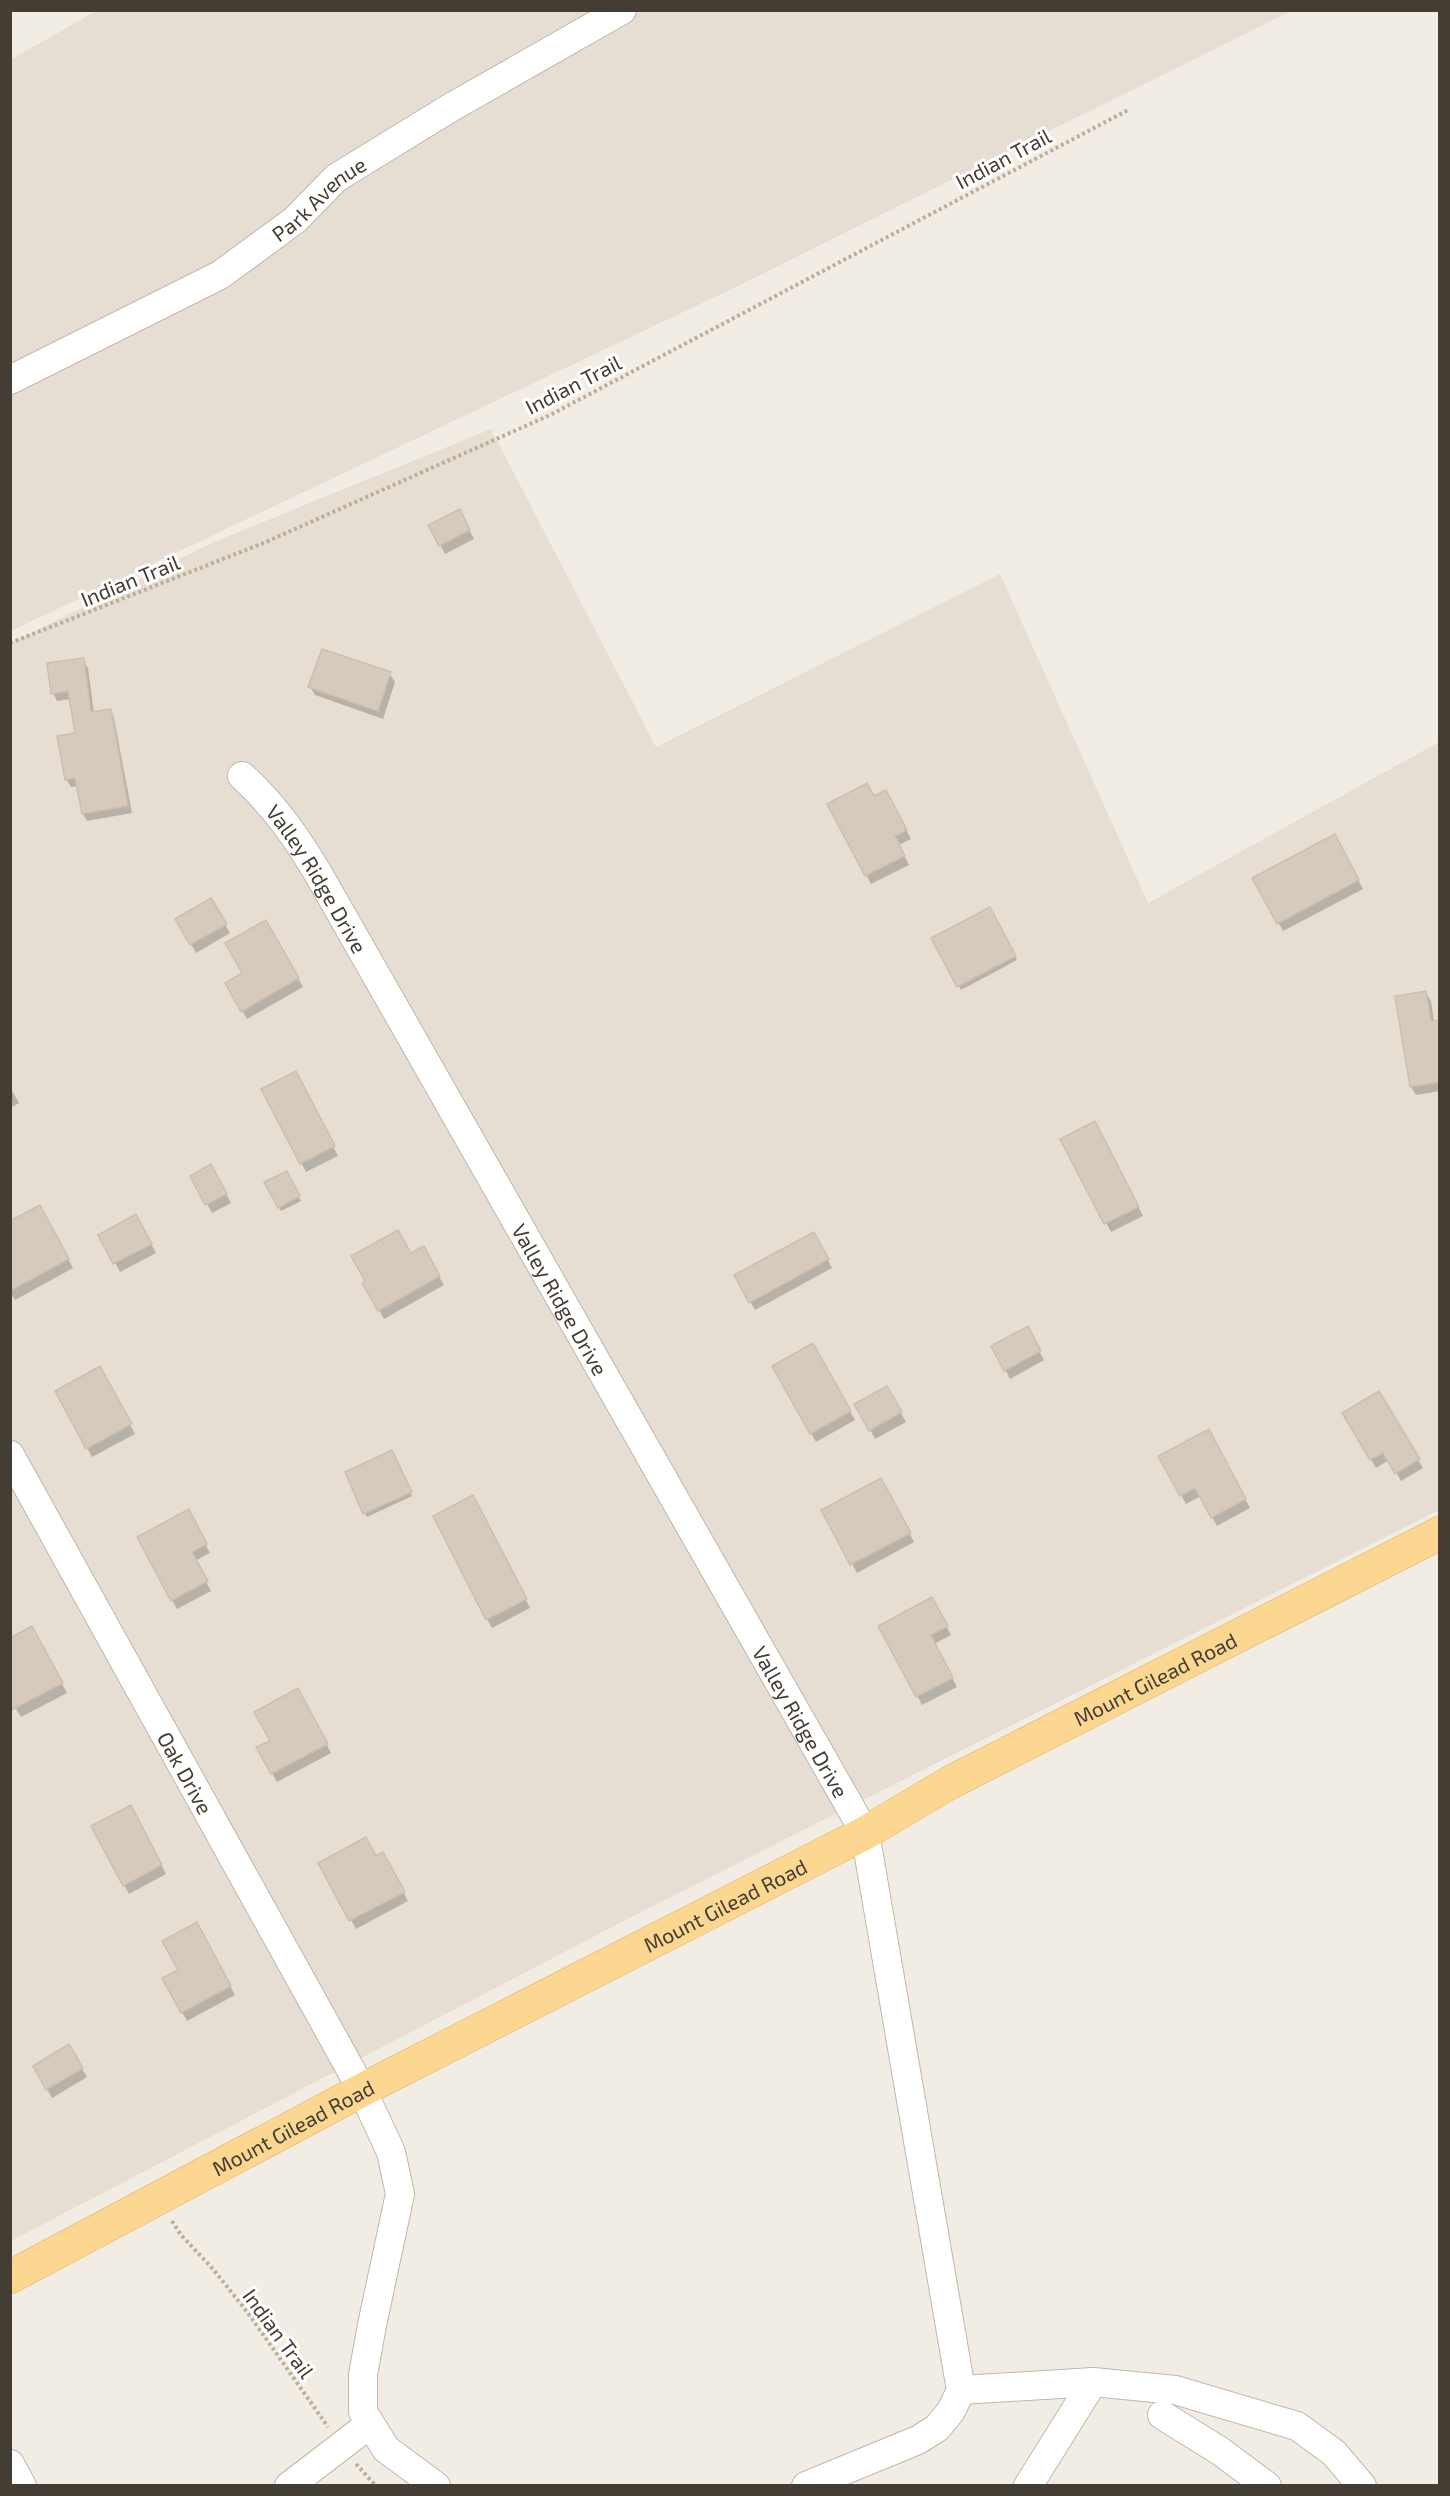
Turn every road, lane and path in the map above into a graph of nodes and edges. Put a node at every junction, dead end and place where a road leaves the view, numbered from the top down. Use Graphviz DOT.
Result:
graph roads {
  1 [pos="622,10"];
  2 [pos="1130,109"];
  3 [pos="10,380"];
  4 [pos="10,643"];
  5 [pos="242,776"];
  6 [pos="10,1455"];
  7 [pos="1440,1533"];
  8 [pos="865,1833"];
  9 [pos="362,2090"];
  10 [pos="159,2198"];
  11 [pos="10,2277"];
  12 [pos="1093,2382"];
  13 [pos="961,2390"];
  14 [pos="1162,2415"];
  15 [pos="370,2424"];
  16 [pos="342,2445"];
  17 [pos="10,2464"];
  18 [pos="21,2486"];
  19 [pos="289,2486"];
  20 [pos="376,2486"];
  21 [pos="436,2486"];
  22 [pos="806,2486"];
  23 [pos="1028,2486"];
  24 [pos="1267,2486"];
  25 [pos="1362,2486"];
  1 -- 3 [label="street, Park Avenue"];
  2 -- 4 [label="path, Indian Trail"];
  5 -- 8 [label="street, Valley Ridge Drive"];
  6 -- 9 [label="street, Oak Drive"];
  7 -- 8 [label="main road, Mount Gilead Road"];
  8 -- 9 [label="main road, Mount Gilead Road"];
  8 -- 13 [label="street, Valley Ridge Drive"];
  9 -- 10 [label="main road, Mount Gilead Road"];
  9 -- 15 [label="street, Oak Drive"];
  10 -- 11 [label="main road, Mount Gilead Road"];
  10 -- 16 [label="path, Indian Trail"];
  12 -- 13 [label="street"];
  12 -- 23 [label="street"];
  12 -- 25 [label="street"];
  13 -- 22 [label="street"];
  14 -- 24 [label="street"];
  15 -- 16 [label="street"];
  15 -- 21 [label="street, Oak Drive"];
  16 -- 19 [label="street"];
  16 -- 20 [label="path, Indian Trail"];
  17 -- 18 [label="street"];
}
